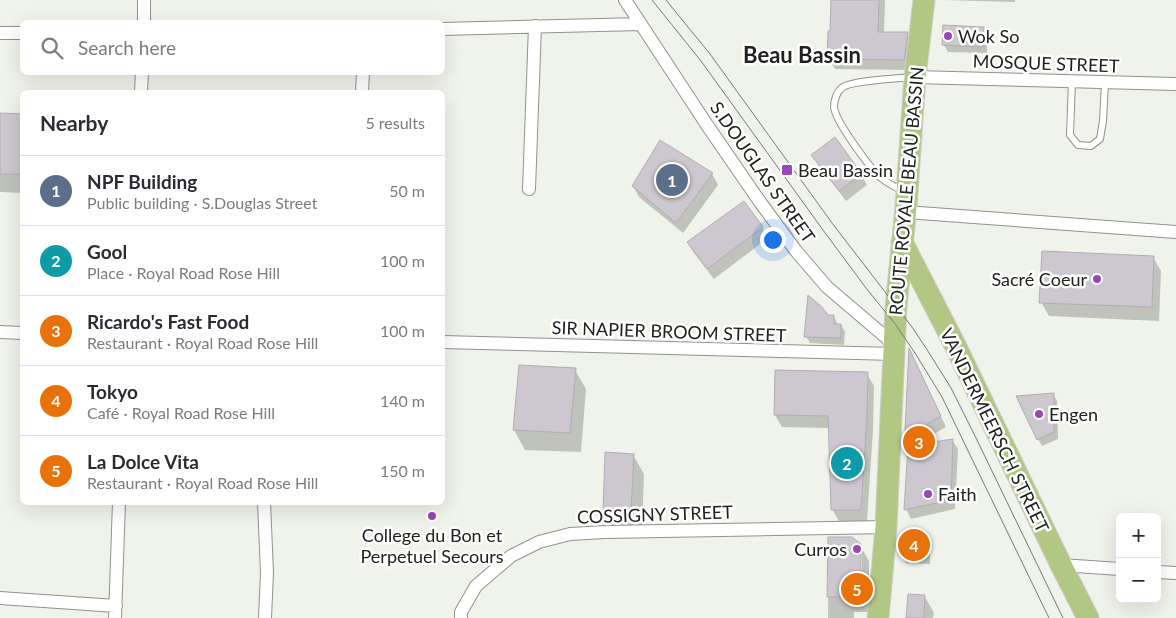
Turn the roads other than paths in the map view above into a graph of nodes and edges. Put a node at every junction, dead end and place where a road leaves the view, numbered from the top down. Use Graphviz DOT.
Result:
graph roads {
  1 [pos="144,0"];
  2 [pos="625,0"];
  3 [pos="924,0"];
  4 [pos="144,20"];
  5 [pos="641,24"];
  6 [pos="535,26"];
  7 [pos="445,29"];
  8 [pos="0,33"];
  9 [pos="20,33"];
  10 [pos="142,75"];
  11 [pos="362,75"];
  12 [pos="915,77"];
  13 [pos="1072,81"];
  14 [pos="1105,82"];
  15 [pos="1176,84"];
  16 [pos="141,90"];
  17 [pos="362,90"];
  18 [pos="529,189"];
  19 [pos="906,203"];
  20 [pos="1176,232"];
  21 [pos="902,242"];
  22 [pos="0,332"];
  23 [pos="20,333"];
  24 [pos="445,342"];
  25 [pos="895,350"];
  26 [pos="119,505"];
  27 [pos="264,505"];
  28 [pos="886,527"];
  29 [pos="1061,565"];
  30 [pos="1116,569"];
  31 [pos="1161,572"];
  32 [pos="1176,574"];
  33 [pos="0,598"];
  34 [pos="116,612"];
  35 [pos="265,618"];
  36 [pos="461,618"];
  37 [pos="878,618"];
  38 [pos="1088,618"];
  1 -- 4 [label="street"];
  2 -- 5 [label="street, S.DOUGLAS STREET"];
  3 -- 12 [label="main road, ROUTE ROYALE BEAU BASSIN"];
  5 -- 6 [label="street"];
  5 -- 25 [label="street, S.DOUGLAS STREET"];
  6 -- 7 [label="street"];
  6 -- 18 [label="street"];
  8 -- 9 [label="street"];
  10 -- 16 [label="street"];
  11 -- 17 [label="street"];
  12 -- 13 [label="street, MOSQUE STREET"];
  12 -- 19 [label="main road, ROUTE ROYALE BEAU BASSIN"];
  12 -- 19 [label="lane"];
  13 -- 14 [label="street, MOSQUE STREET"];
  13 -- 14 [label="lane"];
  14 -- 15 [label="street, MOSQUE STREET"];
  19 -- 20 [label="street"];
  19 -- 21 [label="main road, ROUTE ROYALE BEAU BASSIN"];
  21 -- 25 [label="main road, ROUTE ROYALE BEAU BASSIN"];
  21 -- 29 [label="main road, VANDERMEERSCH STREET"];
  22 -- 23 [label="street"];
  24 -- 25 [label="street, SIR NAPIER BROOM STREET"];
  25 -- 28 [label="main road, ROUTE ROYALE BEAU BASSIN"];
  26 -- 34 [label="street"];
  27 -- 35 [label="street"];
  28 -- 36 [label="street, COSSIGNY STREET"];
  28 -- 37 [label="main road, ROUTE ROYALE BEAU BASSIN"];
  29 -- 30 [label="street"];
  29 -- 38 [label="main road, VANDERMEERSCH STREET"];
  31 -- 32 [label="street"];
  33 -- 34 [label="street"];
}
